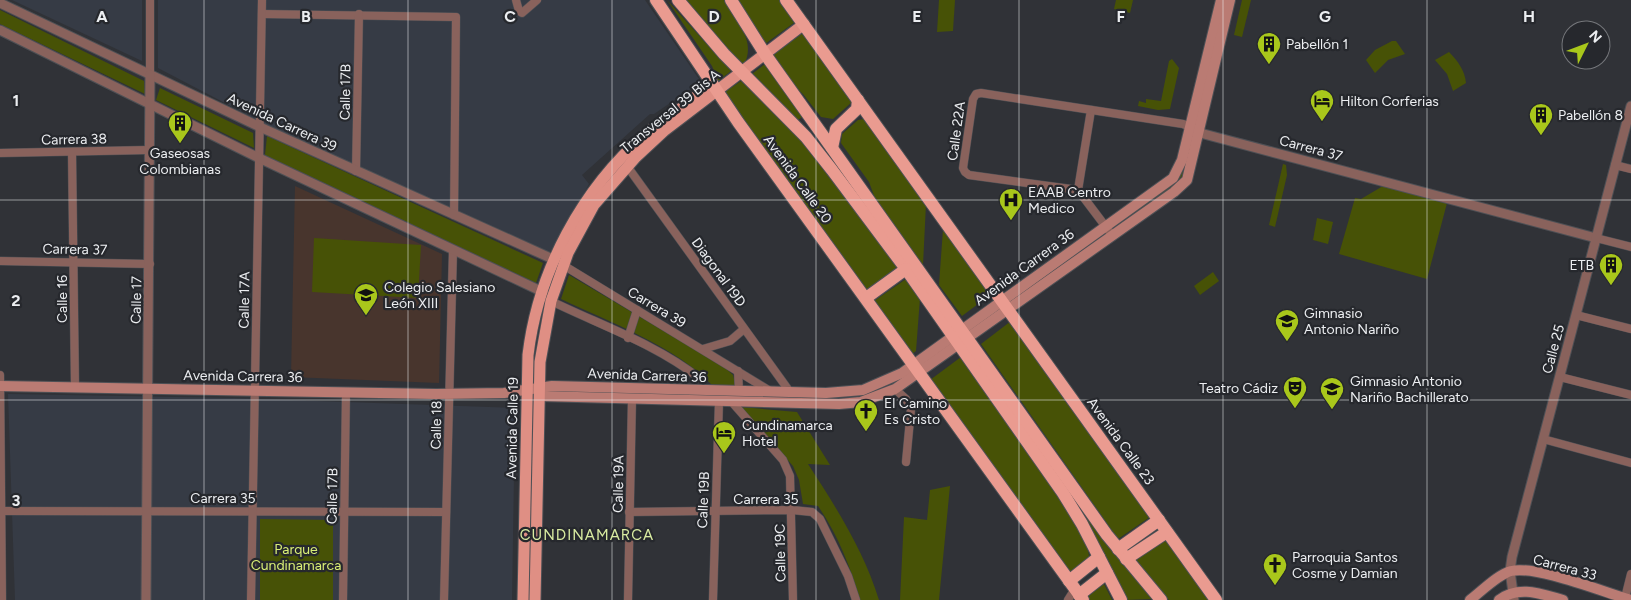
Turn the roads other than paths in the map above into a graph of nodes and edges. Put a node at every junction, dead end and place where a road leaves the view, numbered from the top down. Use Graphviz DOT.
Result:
graph roads {
  1 [pos="150,0"];
  2 [pos="262,0"];
  3 [pos="516,0"];
  4 [pos="537,0"];
  5 [pos="656,0"];
  6 [pos="678,0"];
  7 [pos="732,0"];
  8 [pos="786,0"];
  9 [pos="1221,0"];
  10 [pos="1230,0"];
  11 [pos="0,3"];
  12 [pos="262,14"];
  13 [pos="358,14"];
  14 [pos="804,24"];
  15 [pos="0,30"];
  16 [pos="765,54"];
  17 [pos="742,72"];
  18 [pos="150,75"];
  19 [pos="714,85"];
  20 [pos="981,93"];
  21 [pos="858,100"];
  22 [pos="150,104"];
  23 [pos="1631,106"];
  24 [pos="1092,110"];
  25 [pos="260,127"];
  26 [pos="1195,130"];
  27 [pos="832,148"];
  28 [pos="149,150"];
  29 [pos="72,152"];
  30 [pos="0,153"];
  31 [pos="259,158"];
  32 [pos="1616,165"];
  33 [pos="627,166"];
  34 [pos="1631,170"];
  35 [pos="356,171"];
  36 [pos="1078,190"];
  37 [pos="454,215"];
  38 [pos="1105,226"];
  39 [pos="1112,236"];
  40 [pos="1596,238"];
  41 [pos="1631,248"];
  42 [pos="452,250"];
  43 [pos="0,261"];
  44 [pos="75,263"];
  45 [pos="559,263"];
  46 [pos="150,264"];
  47 [pos="906,269"];
  48 [pos="547,296"];
  49 [pos="866,298"];
  50 [pos="1004,306"];
  51 [pos="637,310"];
  52 [pos="1576,315"];
  53 [pos="1631,328"];
  54 [pos="744,329"];
  55 [pos="961,337"];
  56 [pos="628,338"];
  57 [pos="703,349"];
  58 [pos="917,369"];
  59 [pos="738,371"];
  60 [pos="0,375"];
  61 [pos="1560,376"];
  62 [pos="699,378"];
  63 [pos="0,386"];
  64 [pos="74,386"];
  65 [pos="148,388"];
  66 [pos="528,389"];
  67 [pos="896,389"];
  68 [pos="254,391"];
  69 [pos="539,391"];
  70 [pos="346,392"];
  71 [pos="772,392"];
  72 [pos="790,392"];
  73 [pos="449,393"];
  74 [pos="734,394"];
  75 [pos="1631,395"];
  76 [pos="632,398"];
  77 [pos="719,401"];
  78 [pos="1543,439"];
  79 [pos="906,462"];
  80 [pos="1631,463"];
  81 [pos="147,510"];
  82 [pos="252,510"];
  83 [pos="792,510"];
  84 [pos="0,511"];
  85 [pos="344,511"];
  86 [pos="446,512"];
  87 [pos="630,512"];
  88 [pos="715,512"];
  89 [pos="1159,520"];
  90 [pos="1167,532"];
  91 [pos="1118,549"];
  92 [pos="1099,557"];
  93 [pos="1126,559"];
  94 [pos="1510,571"];
  95 [pos="1107,573"];
  96 [pos="1631,574"];
  97 [pos="1075,593"];
  98 [pos="1514,596"];
  99 [pos="1474,599"];
  100 [pos="1628,599"];
  101 [pos="2,600"];
  102 [pos="146,600"];
  103 [pos="251,600"];
  104 [pos="343,600"];
  105 [pos="444,600"];
  106 [pos="523,600"];
  107 [pos="535,600"];
  108 [pos="628,600"];
  109 [pos="713,600"];
  110 [pos="793,600"];
  111 [pos="856,600"];
  112 [pos="1121,600"];
  113 [pos="1161,600"];
  114 [pos="1216,600"];
  115 [pos="1499,600"];
  116 [pos="1563,600"];
  1 -- 18 [label="street, Calle 17"];
  2 -- 12 [label="street, Calle 17A"];
  3 -- 4 [label="street"];
  5 -- 19 [label="highway, Avenida Calle 20"];
  6 -- 17 [label="highway, Avenida Calle 20"];
  7 -- 16 [label="highway"];
  8 -- 14 [label="highway"];
  9 -- 26 [label="main road"];
  10 -- 26 [label="main road"];
  11 -- 18 [label="street, Avenida Carrera 39"];
  12 -- 13 [label="street"];
  12 -- 25 [label="street, Calle 17A"];
  13 -- 35 [label="street, Calle 17B"];
  13 -- 37 [label="street"];
  14 -- 16 [label="main road, Transversal 39 Bis A"];
  14 -- 21 [label="highway"];
  15 -- 22 [label="street"];
  16 -- 17 [label="main road, Transversal 39 Bis A"];
  16 -- 27 [label="highway"];
  17 -- 19 [label="main road, Transversal 39 Bis A"];
  17 -- 47 [label="highway, Avenida Calle 20"];
  18 -- 22 [label="street, Calle 17"];
  18 -- 25 [label="street, Avenida Carrera 39"];
  19 -- 33 [label="main road, Transversal 39 Bis A"];
  19 -- 45 [label="main road, Transversal 39 Bis A"];
  19 -- 49 [label="highway, Avenida Calle 20"];
  20 -- 24 [label="street, Carrera 37"];
  20 -- 36 [label="street, Calle 22A"];
  21 -- 27 [label="highway"];
  21 -- 50 [label="highway"];
  22 -- 28 [label="street, Calle 17"];
  22 -- 31 [label="street"];
  23 -- 32 [label="street, Calle 25"];
  24 -- 26 [label="street, Carrera 37"];
  24 -- 36 [label="street"];
  25 -- 31 [label="street, Calle 17A"];
  25 -- 35 [label="street, Avenida Carrera 39"];
  26 -- 38 [label="main road, Avenida Carrera 36"];
  26 -- 39 [label="main road, Avenida Carrera 36"];
  26 -- 40 [label="street, Carrera 37"];
  27 -- 55 [label="highway"];
  28 -- 29 [label="street, Carrera 38"];
  28 -- 46 [label="street, Calle 17"];
  29 -- 30 [label="street, Carrera 38"];
  29 -- 44 [label="street, Calle 16"];
  31 -- 42 [label="street"];
  31 -- 68 [label="street, Calle 17A"];
  32 -- 34 [label="street"];
  32 -- 40 [label="street, Calle 25"];
  33 -- 45 [label="main road, Transversal 39 Bis A"];
  33 -- 54 [label="street, Diagonal 19D"];
  35 -- 37 [label="street, Avenida Carrera 39"];
  36 -- 38 [label="street"];
  37 -- 45 [label="street, Avenida Carrera 39"];
  38 -- 39 [label="street"];
  38 -- 50 [label="main road, Avenida Carrera 36"];
  39 -- 50 [label="main road, Avenida Carrera 36"];
  40 -- 41 [label="street, Carrera 37"];
  40 -- 52 [label="street, Calle 25"];
  42 -- 48 [label="street"];
  42 -- 73 [label="street, Calle 18"];
  43 -- 44 [label="street, Carrera 37"];
  44 -- 46 [label="street, Carrera 37"];
  44 -- 64 [label="street, Calle 16"];
  45 -- 48 [label="main road, Avenida Calle 19"];
  45 -- 51 [label="street, Carrera 39"];
  46 -- 65 [label="street, Calle 17"];
  47 -- 49 [label="highway"];
  47 -- 55 [label="highway, Avenida Calle 20"];
  48 -- 56 [label="street"];
  48 -- 66 [label="main road, Avenida Calle 19"];
  48 -- 69 [label="main road, Avenida Calle 19"];
  49 -- 58 [label="highway, Avenida Calle 20"];
  50 -- 55 [label="main road, Avenida Carrera 36"];
  50 -- 89 [label="highway, Avenida Calle 23"];
  51 -- 56 [label="street"];
  51 -- 57 [label="street, Carrera 39"];
  52 -- 53 [label="street"];
  52 -- 61 [label="street, Calle 25"];
  54 -- 57 [label="street"];
  54 -- 72 [label="street, Diagonal 19D"];
  55 -- 58 [label="main road, Avenida Carrera 36"];
  55 -- 91 [label="highway"];
  55 -- 92 [label="highway"];
  56 -- 62 [label="street"];
  57 -- 59 [label="street, Carrera 39"];
  58 -- 67 [label="main road, Avenida Carrera 36"];
  58 -- 72 [label="main road, Avenida Carrera 36"];
  58 -- 97 [label="highway"];
  59 -- 71 [label="street, Carrera 39"];
  59 -- 74 [label="street"];
  60 -- 63 [label="street"];
  61 -- 75 [label="street"];
  61 -- 78 [label="street, Calle 25"];
  63 -- 64 [label="main road, Avenida Carrera 36"];
  63 -- 84 [label="street"];
  64 -- 65 [label="main road, Avenida Carrera 36"];
  65 -- 68 [label="main road, Avenida Carrera 36"];
  65 -- 81 [label="street, Calle 17"];
  66 -- 69 [label="main road, Avenida Carrera 36"];
  66 -- 73 [label="main road, Avenida Carrera 36"];
  66 -- 106 [label="main road, Avenida Calle 19"];
  67 -- 74 [label="main road, Avenida Carrera 36"];
  67 -- 79 [label="street"];
  68 -- 70 [label="main road, Avenida Carrera 36"];
  68 -- 82 [label="street, Calle 17A"];
  69 -- 74 [label="main road, Avenida Carrera 36"];
  69 -- 76 [label="main road, Avenida Carrera 36"];
  69 -- 107 [label="main road, Avenida Calle 19"];
  70 -- 73 [label="main road, Avenida Carrera 36"];
  70 -- 85 [label="street, Calle 17B"];
  71 -- 72 [label="main road, Avenida Carrera 36"];
  71 -- 74 [label="main road, Avenida Carrera 36"];
  73 -- 86 [label="street, Calle 18"];
  74 -- 77 [label="main road, Avenida Carrera 36"];
  74 -- 83 [label="street, Calle 19C"];
  76 -- 77 [label="main road, Avenida Carrera 36"];
  76 -- 87 [label="street, Calle 19A"];
  77 -- 88 [label="street, Calle 19B"];
  78 -- 80 [label="street"];
  78 -- 94 [label="street, Calle 25"];
  81 -- 82 [label="street, Carrera 35"];
  81 -- 84 [label="street, Carrera 35"];
  81 -- 102 [label="street, Calle 17"];
  82 -- 85 [label="street, Carrera 35"];
  82 -- 103 [label="street, Calle 17A"];
  83 -- 88 [label="street, Carrera 35"];
  83 -- 110 [label="street, Calle 19C"];
  83 -- 111 [label="street, Carrera 35"];
  84 -- 101 [label="street"];
  85 -- 86 [label="street, Carrera 35"];
  85 -- 104 [label="street, Calle 17B"];
  86 -- 105 [label="street, Calle 18"];
  87 -- 88 [label="street, Carrera 35"];
  87 -- 108 [label="street, Calle 19A"];
  88 -- 109 [label="street, Calle 19B"];
  89 -- 90 [label="highway, Avenida Calle 23"];
  89 -- 91 [label="highway"];
  90 -- 93 [label="highway"];
  90 -- 114 [label="highway, Avenida Calle 23"];
  91 -- 93 [label="highway"];
  92 -- 95 [label="highway"];
  92 -- 97 [label="highway"];
  93 -- 113 [label="highway"];
  94 -- 98 [label="street, Calle 25"];
  94 -- 99 [label="main road"];
  94 -- 100 [label="main road, Carrera 33"];
  95 -- 97 [label="highway"];
  95 -- 112 [label="highway"];
  96 -- 100 [label="street"];
  98 -- 115 [label="main road"];
  98 -- 116 [label="main road"];
}
